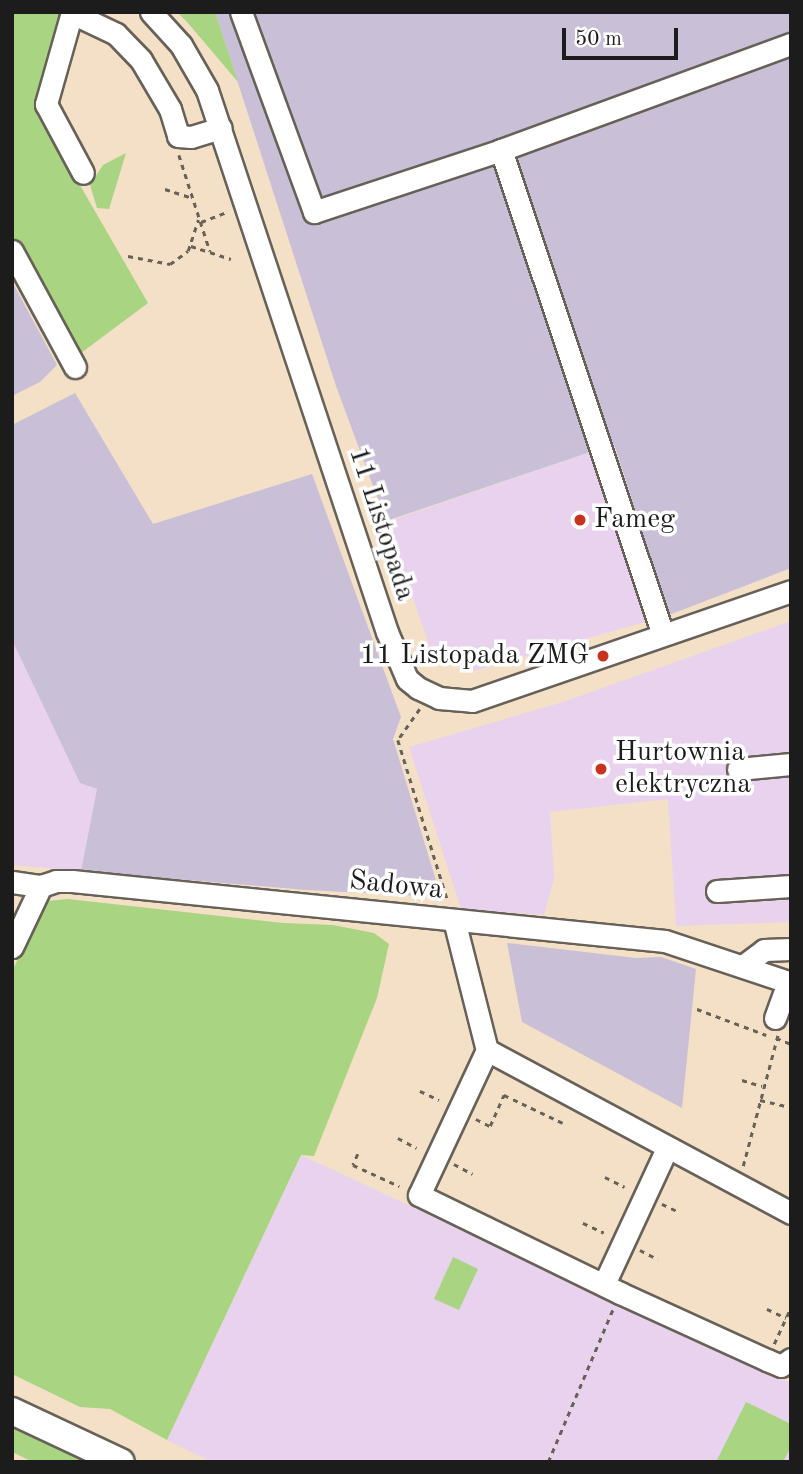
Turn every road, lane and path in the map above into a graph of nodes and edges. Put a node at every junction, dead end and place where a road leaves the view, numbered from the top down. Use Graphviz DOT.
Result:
graph roads {
  1 [pos="240,12"];
  2 [pos="72,13"];
  3 [pos="160,17"];
  4 [pos="791,44"];
  5 [pos="221,128"];
  6 [pos="187,146"];
  7 [pos="501,150"];
  8 [pos="83,173"];
  9 [pos="165,189"];
  10 [pos="193,198"];
  11 [pos="237,208"];
  12 [pos="199,221"];
  13 [pos="190,246"];
  14 [pos="12,251"];
  15 [pos="210,251"];
  16 [pos="128,257"];
  17 [pos="231,259"];
  18 [pos="75,368"];
  19 [pos="791,591"];
  20 [pos="663,635"];
  21 [pos="430,695"];
  22 [pos="791,764"];
  23 [pos="738,769"];
  24 [pos="12,882"];
  25 [pos="41,886"];
  26 [pos="791,886"];
  27 [pos="717,891"];
  28 [pos="454,920"];
  29 [pos="12,947"];
  30 [pos="791,949"];
  31 [pos="743,966"];
  32 [pos="789,982"];
  33 [pos="697,1009"];
  34 [pos="777,1027"];
  35 [pos="791,1044"];
  36 [pos="487,1050"];
  37 [pos="742,1080"];
  38 [pos="764,1086"];
  39 [pos="420,1091"];
  40 [pos="439,1100"];
  41 [pos="760,1100"];
  42 [pos="790,1107"];
  43 [pos="476,1119"];
  44 [pos="563,1123"];
  45 [pos="490,1126"];
  46 [pos="495,1128"];
  47 [pos="398,1138"];
  48 [pos="417,1147"];
  49 [pos="667,1148"];
  50 [pos="358,1154"];
  51 [pos="454,1164"];
  52 [pos="473,1174"];
  53 [pos="605,1177"];
  54 [pos="738,1185"];
  55 [pos="400,1186"];
  56 [pos="625,1186"];
  57 [pos="662,1204"];
  58 [pos="679,1212"];
  59 [pos="791,1213"];
  60 [pos="583,1223"];
  61 [pos="604,1233"];
  62 [pos="640,1251"];
  63 [pos="658,1259"];
  64 [pos="612,1289"];
  65 [pos="791,1307"];
  66 [pos="767,1309"];
  67 [pos="786,1318"];
  68 [pos="773,1346"];
  69 [pos="791,1359"];
  70 [pos="12,1411"];
  71 [pos="121,1462"];
  72 [pos="548,1462"];
  1 -- 7 [label="street"];
  2 -- 5 [label="street"];
  2 -- 8 [label="street"];
  3 -- 5 [label="street, 11 Listopada"];
  4 -- 7 [label="street"];
  5 -- 21 [label="street, 11 Listopada"];
  6 -- 10 [label="path"];
  7 -- 20 [label="street"];
  9 -- 10 [label="path"];
  10 -- 12 [label="path"];
  11 -- 12 [label="path"];
  12 -- 13 [label="path"];
  12 -- 15 [label="path"];
  13 -- 15 [label="path"];
  13 -- 16 [label="path"];
  14 -- 18 [label="street"];
  15 -- 17 [label="path"];
  19 -- 20 [label="street"];
  20 -- 21 [label="street"];
  21 -- 28 [label="path"];
  22 -- 23 [label="street"];
  24 -- 25 [label="street, Sadowa"];
  25 -- 28 [label="street, Sadowa"];
  25 -- 29 [label="street"];
  26 -- 27 [label="street"];
  28 -- 31 [label="street, Sadowa"];
  28 -- 36 [label="street"];
  30 -- 31 [label="street"];
  31 -- 32 [label="street, Sadowa"];
  32 -- 34 [label="street"];
  33 -- 34 [label="path"];
  34 -- 35 [label="path"];
  34 -- 38 [label="path"];
  36 -- 49 [label="street"];
  36 -- 64 [label="street"];
  37 -- 38 [label="path"];
  38 -- 41 [label="path"];
  39 -- 40 [label="path"];
  41 -- 42 [label="path"];
  41 -- 54 [label="path"];
  43 -- 45 [label="path"];
  44 -- 45 [label="path"];
  45 -- 46 [label="path"];
  47 -- 48 [label="path"];
  49 -- 54 [label="street"];
  49 -- 64 [label="street"];
  50 -- 55 [label="path"];
  51 -- 52 [label="path"];
  53 -- 56 [label="path"];
  54 -- 59 [label="street"];
  57 -- 58 [label="path"];
  60 -- 61 [label="path"];
  62 -- 63 [label="path"];
  64 -- 69 [label="street"];
  64 -- 72 [label="path"];
  65 -- 67 [label="path"];
  66 -- 67 [label="path"];
  67 -- 68 [label="path"];
  70 -- 71 [label="main road"];
}
